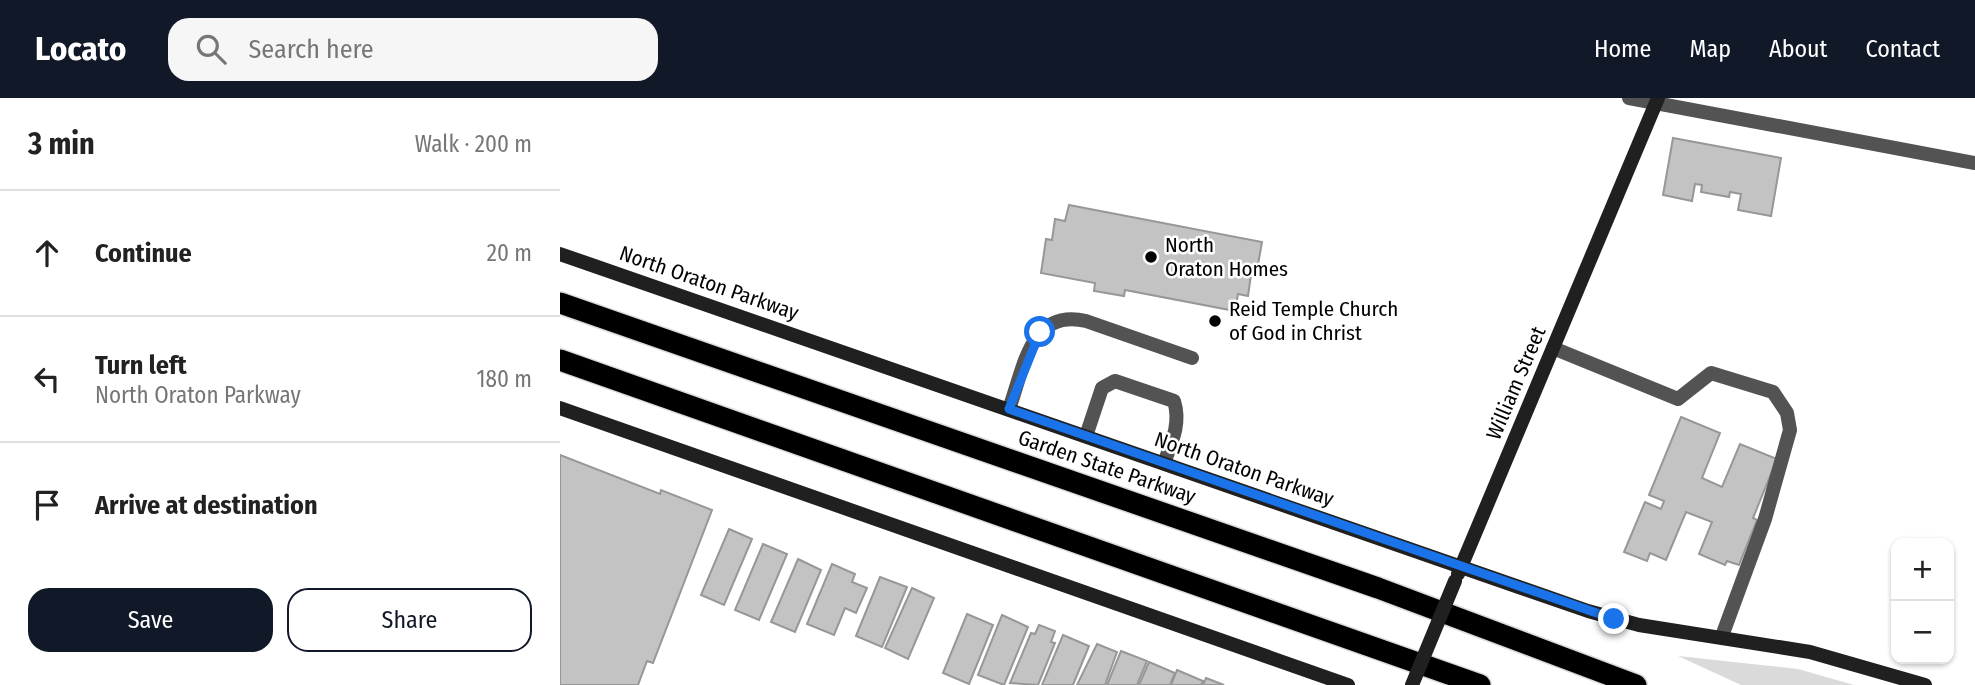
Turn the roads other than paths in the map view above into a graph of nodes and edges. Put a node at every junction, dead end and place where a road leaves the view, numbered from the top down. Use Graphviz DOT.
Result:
graph roads {
  1 [pos="1629,98"];
  2 [pos="1658,101"];
  3 [pos="1975,163"];
  4 [pos="560,254"];
  5 [pos="560,303"];
  6 [pos="1553,348"];
  7 [pos="1192,358"];
  8 [pos="560,360"];
  9 [pos="560,408"];
  10 [pos="1009,409"];
  11 [pos="1086,436"];
  12 [pos="1164,463"];
  13 [pos="1461,565"];
  14 [pos="1722,636"];
  15 [pos="1349,685"];
  16 [pos="1412,685"];
  17 [pos="1480,685"];
  18 [pos="1636,685"];
  19 [pos="1925,685"];
  1 -- 2 [label="street"];
  2 -- 3 [label="street"];
  2 -- 6 [label="main road, William Street"];
  4 -- 10 [label="main road, North Oraton Parkway"];
  5 -- 18 [label="highway, Garden State Parkway"];
  6 -- 13 [label="main road, William Street"];
  6 -- 14 [label="street"];
  7 -- 10 [label="street"];
  8 -- 17 [label="highway"];
  9 -- 15 [label="main road"];
  10 -- 11 [label="main road, North Oraton Parkway"];
  11 -- 12 [label="main road, North Oraton Parkway"];
  11 -- 12 [label="street"];
  12 -- 13 [label="main road, North Oraton Parkway"];
  13 -- 14 [label="main road, North Oraton Parkway"];
  13 -- 16 [label="main road, William Street, bridge"];
  14 -- 19 [label="main road, North Oraton Parkway"];
}
